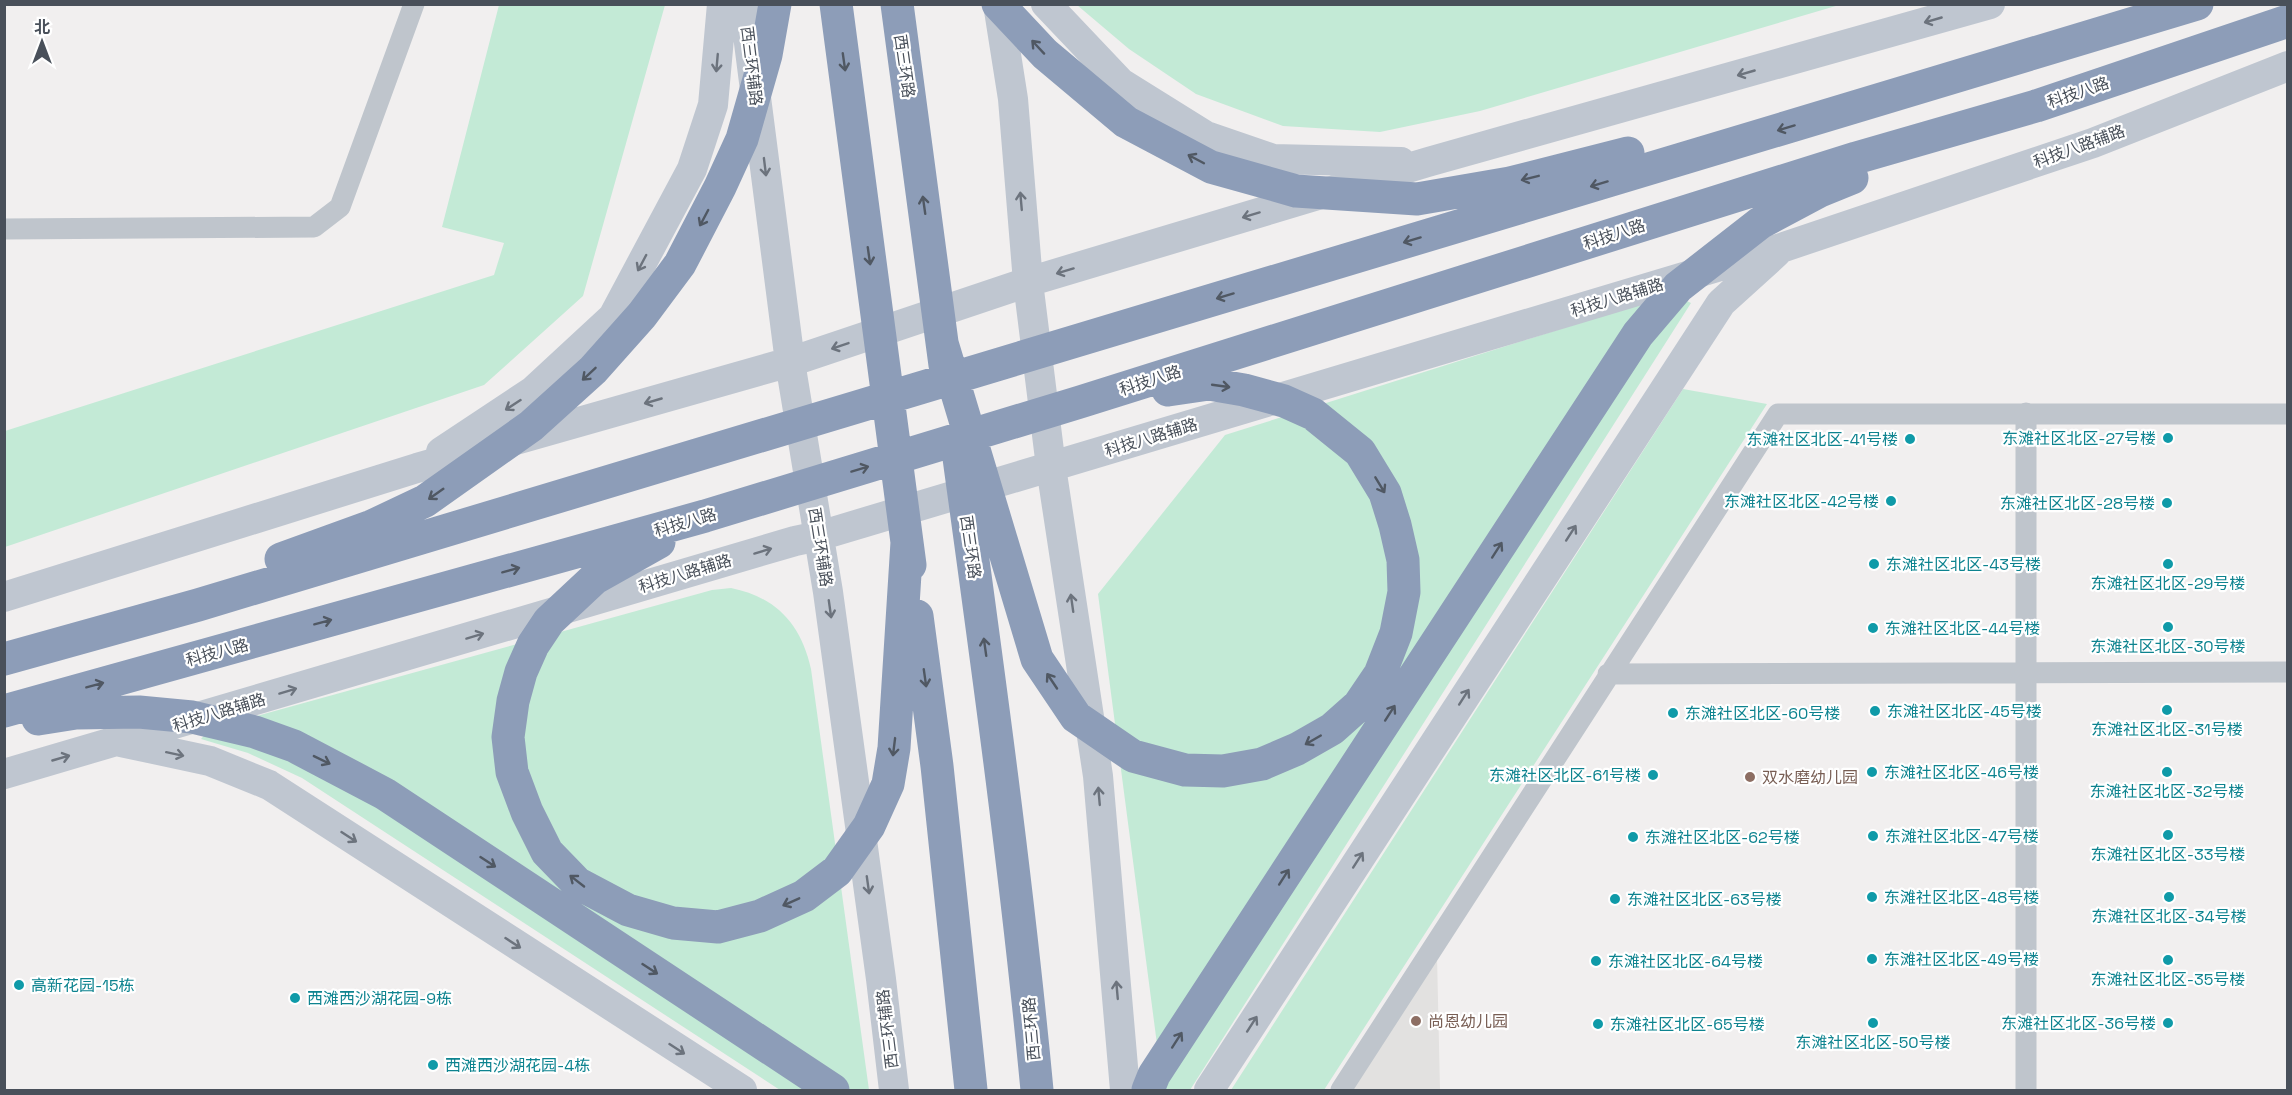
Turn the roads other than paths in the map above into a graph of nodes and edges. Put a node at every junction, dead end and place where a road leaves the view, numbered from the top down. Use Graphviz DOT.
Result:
graph roads {
  1 [pos="414,4"];
  2 [pos="722,4"];
  3 [pos="744,4"];
  4 [pos="775,4"];
  5 [pos="836,4"];
  6 [pos="897,4"];
  7 [pos="998,4"];
  8 [pos="1046,4"];
  9 [pos="1990,4"];
  10 [pos="2197,4"];
  11 [pos="2288,21"];
  12 [pos="2288,66"];
  13 [pos="1752,138"];
  14 [pos="1428,162"];
  15 [pos="1857,166"];
  16 [pos="4,229"];
  17 [pos="1784,247"];
  18 [pos="1028,282"];
  19 [pos="942,343"];
  20 [pos="790,362"];
  21 [pos="1080,402"];
  22 [pos="2026,413"];
  23 [pos="2288,414"];
  24 [pos="1051,467"];
  25 [pos="417,468"];
  26 [pos="705,516"];
  27 [pos="819,536"];
  28 [pos="907,542"];
  29 [pos="4,597"];
  30 [pos="6,659"];
  31 [pos="2025,671"];
  32 [pos="2288,672"];
  33 [pos="1608,674"];
  34 [pos="39,710"];
  35 [pos="4,711"];
  36 [pos="4,724"];
  37 [pos="118,742"];
  38 [pos="4,774"];
  39 [pos="742,1090"];
  40 [pos="833,1090"];
  41 [pos="894,1090"];
  42 [pos="970,1090"];
  43 [pos="1037,1090"];
  44 [pos="1125,1090"];
  45 [pos="1148,1090"];
  46 [pos="1209,1090"];
  47 [pos="1341,1090"];
  48 [pos="2026,1090"];
  1 -- 16 [label="street"];
  2 -- 25 [label="main road, one-way"];
  3 -- 20 [label="main road, 西三环辅路, one-way"];
  4 -- 30 [label="highway, one-way"];
  5 -- 28 [label="highway, one-way"];
  19 -- 6 [label="highway, 西三环路, one-way"];
  13 -- 7 [label="highway, one-way"];
  18 -- 7 [label="main road, one-way"];
  8 -- 14 [label="main road"];
  9 -- 14 [label="main road, one-way"];
  10 -- 13 [label="highway, one-way"];
  11 -- 15 [label="highway, 科技八路"];
  12 -- 17 [label="main road, 科技八路辅路"];
  13 -- 30 [label="highway, one-way"];
  14 -- 18 [label="main road, one-way"];
  15 -- 21 [label="highway, 科技八路"];
  45 -- 15 [label="highway, one-way"];
  17 -- 24 [label="main road, 科技八路辅路"];
  46 -- 17 [label="main road, one-way"];
  18 -- 20 [label="main road, one-way"];
  18 -- 24 [label="main road"];
  21 -- 19 [label="highway, one-way"];
  43 -- 19 [label="highway, 西三环路, one-way"];
  20 -- 25 [label="main road, one-way"];
  20 -- 27 [label="main road, 西三环辅路"];
  26 -- 21 [label="highway, 科技八路, one-way"];
  22 -- 23 [label="street"];
  22 -- 31 [label="street"];
  22 -- 33 [label="street"];
  24 -- 27 [label="main road, 科技八路辅路"];
  44 -- 24 [label="main road, one-way"];
  25 -- 29 [label="main road"];
  28 -- 26 [label="highway, one-way"];
  34 -- 26 [label="highway, 科技八路, one-way"];
  37 -- 27 [label="main road, 科技八路辅路, one-way"];
  27 -- 41 [label="main road, 西三环辅路, one-way"];
  28 -- 42 [label="highway, one-way"];
  31 -- 32 [label="street"];
  31 -- 33 [label="street"];
  31 -- 48 [label="street"];
  33 -- 47 [label="street"];
  34 -- 35 [label="highway, 科技八路"];
  34 -- 36 [label="highway"];
  34 -- 40 [label="highway, one-way"];
  38 -- 37 [label="main road, 科技八路辅路, one-way"];
  37 -- 39 [label="main road, one-way"];
}
